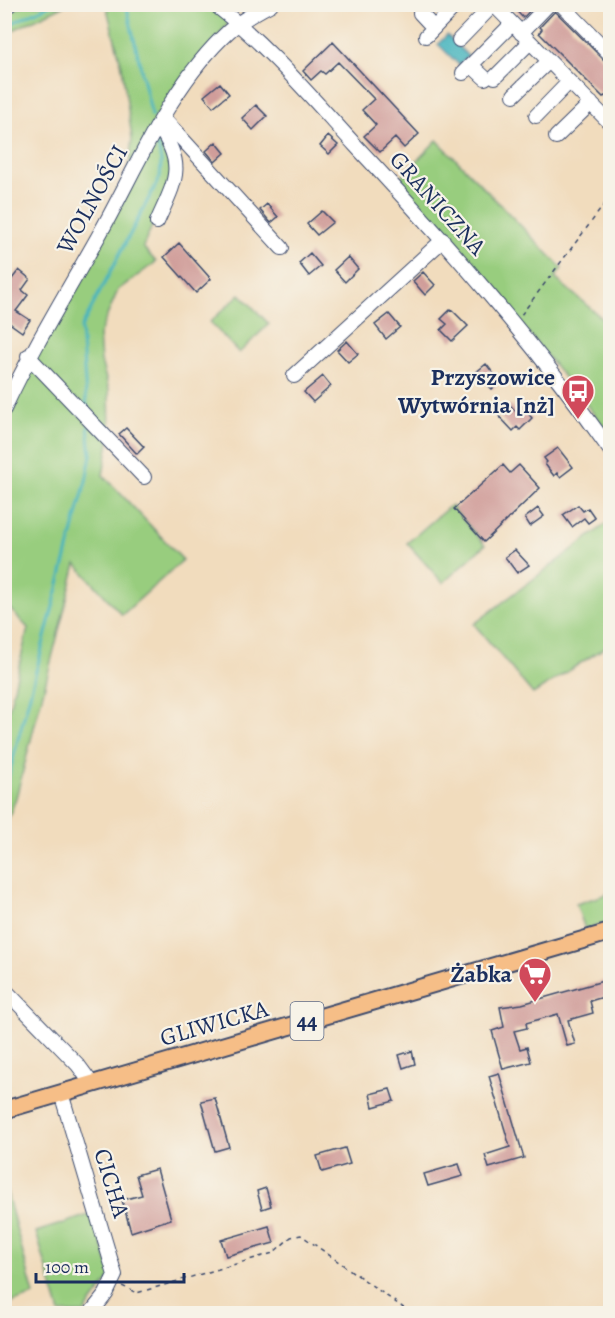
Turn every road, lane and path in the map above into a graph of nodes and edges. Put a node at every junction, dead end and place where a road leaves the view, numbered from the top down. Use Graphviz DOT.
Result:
graph roads {
  1 [pos="10,4"];
  2 [pos="214,4"];
  3 [pos="271,4"];
  4 [pos="456,4"];
  5 [pos="549,4"];
  6 [pos="561,4"];
  7 [pos="493,5"];
  8 [pos="4,8"];
  9 [pos="420,13"];
  10 [pos="238,24"];
  11 [pos="521,33"];
  12 [pos="459,40"];
  13 [pos="610,54"];
  14 [pos="549,61"];
  15 [pos="569,82"];
  16 [pos="514,95"];
  17 [pos="591,103"];
  18 [pos="536,116"];
  19 [pos="609,120"];
  20 [pos="161,122"];
  21 [pos="556,137"];
  22 [pos="610,197"];
  23 [pos="157,222"];
  24 [pos="443,240"];
  25 [pos="282,248"];
  26 [pos="512,323"];
  27 [pos="28,356"];
  28 [pos="294,376"];
  29 [pos="4,409"];
  30 [pos="610,450"];
  31 [pos="144,477"];
  32 [pos="610,932"];
  33 [pos="4,989"];
  34 [pos="92,1084"];
  35 [pos="62,1093"];
  36 [pos="4,1110"];
  37 [pos="113,1282"];
  38 [pos="90,1314"];
  39 [pos="412,1314"];
  1 -- 8 [label="street"];
  2 -- 10 [label="street, GRANICZNA"];
  3 -- 10 [label="street, WOLNOŚCI"];
  4 -- 9 [label="street"];
  5 -- 11 [label="street"];
  6 -- 13 [label="street"];
  7 -- 11 [label="street"];
  7 -- 12 [label="street"];
  10 -- 20 [label="street, WOLNOŚCI"];
  10 -- 24 [label="street, GRANICZNA"];
  11 -- 11 [label="street"];
  11 -- 14 [label="street"];
  14 -- 15 [label="street"];
  14 -- 16 [label="street"];
  15 -- 17 [label="street"];
  15 -- 18 [label="street"];
  17 -- 19 [label="street"];
  17 -- 21 [label="street"];
  20 -- 23 [label="street"];
  20 -- 25 [label="street"];
  20 -- 27 [label="street, WOLNOŚCI"];
  22 -- 26 [label="path"];
  24 -- 26 [label="street, GRANICZNA"];
  24 -- 28 [label="street"];
  26 -- 30 [label="street, GRANICZNA"];
  27 -- 29 [label="street, WOLNOŚCI"];
  27 -- 31 [label="street"];
  32 -- 34 [label="main road, GLIWICKA / 44"];
  33 -- 34 [label="street"];
  34 -- 35 [label="main road, GLIWICKA / 44"];
  35 -- 36 [label="main road, GLIWICKA / 44"];
  35 -- 37 [label="street, CICHA"];
  37 -- 38 [label="street"];
  37 -- 39 [label="path"];
}
